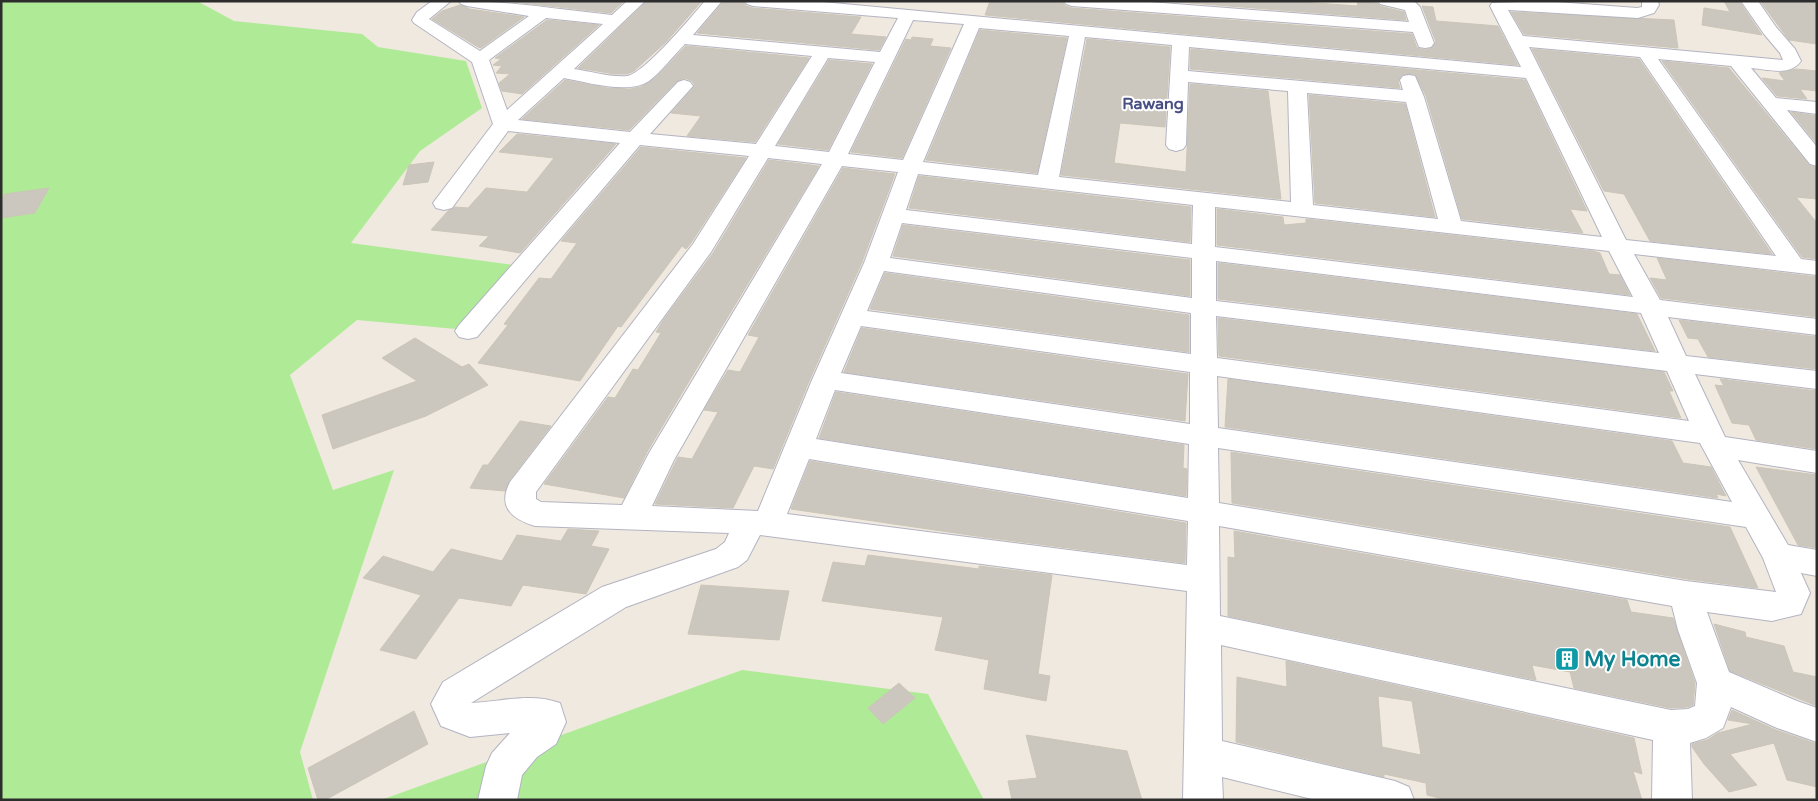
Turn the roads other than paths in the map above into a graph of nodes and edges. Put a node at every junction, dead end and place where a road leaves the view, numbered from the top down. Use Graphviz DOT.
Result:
graph roads {
  1 [pos="443,1"];
  2 [pos="467,1"];
  3 [pos="636,1"];
  4 [pos="714,1"];
  5 [pos="754,1"];
  6 [pos="1072,1"];
  7 [pos="1386,1"];
  8 [pos="1650,1"];
  9 [pos="1749,1"];
  10 [pos="782,3"];
  11 [pos="1165,5"];
  12 [pos="543,13"];
  13 [pos="907,16"];
  14 [pos="969,16"];
  15 [pos="616,20"];
  16 [pos="1420,28"];
  17 [pos="1078,31"];
  18 [pos="681,39"];
  19 [pos="1159,39"];
  20 [pos="1181,41"];
  21 [pos="1517,41"];
  22 [pos="823,52"];
  23 [pos="1645,52"];
  24 [pos="480,58"];
  25 [pos="885,58"];
  26 [pos="1736,61"];
  27 [pos="1402,62"];
  28 [pos="1431,64"];
  29 [pos="559,72"];
  30 [pos="1532,73"];
  31 [pos="1179,76"];
  32 [pos="684,86"];
  33 [pos="1296,87"];
  34 [pos="1415,97"];
  35 [pos="1770,103"];
  36 [pos="1817,108"];
  37 [pos="503,124"];
  38 [pos="635,138"];
  39 [pos="1176,145"];
  40 [pos="761,151"];
  41 [pos="835,160"];
  42 [pos="1817,160"];
  43 [pos="910,168"];
  44 [pos="1047,183"];
  45 [pos="1204,200"];
  46 [pos="444,203"];
  47 [pos="1302,210"];
  48 [pos="894,215"];
  49 [pos="1452,227"];
  50 [pos="1617,245"];
  51 [pos="1204,252"];
  52 [pos="876,263"];
  53 [pos="1794,266"];
  54 [pos="1817,268"];
  55 [pos="1204,307"];
  56 [pos="1652,307"];
  57 [pos="853,317"];
  58 [pos="1817,327"];
  59 [pos="468,331"];
  60 [pos="1676,362"];
  61 [pos="1204,363"];
  62 [pos="825,380"];
  63 [pos="1817,380"];
  64 [pos="1204,436"];
  65 [pos="1713,440"];
  66 [pos="799,447"];
  67 [pos="1817,462"];
  68 [pos="1204,512"];
  69 [pos="632,517"];
  70 [pos="1756,518"];
  71 [pos="759,523"];
  72 [pos="1778,556"];
  73 [pos="1817,562"];
  74 [pos="1204,580"];
  75 [pos="1686,595"];
  76 [pos="1204,627"];
  77 [pos="1716,683"];
  78 [pos="1817,726"];
  79 [pos="1670,728"];
  80 [pos="1204,755"];
  81 [pos="497,800"];
  82 [pos="1204,800"];
  83 [pos="1395,800"];
  84 [pos="1672,800"];
  1 -- 24 [label="street"];
  2 -- 12 [label="street"];
  3 -- 15 [label="street"];
  4 -- 18 [label="street"];
  5 -- 10 [label="street"];
  6 -- 11 [label="street"];
  7 -- 16 [label="street"];
  8 -- 21 [label="street"];
  9 -- 26 [label="street"];
  10 -- 13 [label="street"];
  11 -- 16 [label="street"];
  11 -- 19 [label="street"];
  12 -- 15 [label="street"];
  12 -- 24 [label="street"];
  13 -- 14 [label="street"];
  13 -- 25 [label="street"];
  14 -- 17 [label="street"];
  14 -- 43 [label="street"];
  15 -- 29 [label="street"];
  16 -- 28 [label="street"];
  17 -- 19 [label="street"];
  17 -- 44 [label="street"];
  18 -- 22 [label="street"];
  18 -- 29 [label="street"];
  19 -- 20 [label="street"];
  20 -- 27 [label="street"];
  20 -- 31 [label="street"];
  21 -- 23 [label="street"];
  21 -- 30 [label="street"];
  22 -- 25 [label="street"];
  22 -- 40 [label="street"];
  23 -- 26 [label="street"];
  23 -- 53 [label="street"];
  24 -- 37 [label="street"];
  25 -- 41 [label="street"];
  26 -- 35 [label="street"];
  27 -- 28 [label="street"];
  27 -- 34 [label="street"];
  28 -- 30 [label="street"];
  29 -- 37 [label="street"];
  30 -- 50 [label="street"];
  31 -- 33 [label="street"];
  31 -- 39 [label="street"];
  32 -- 38 [label="street"];
  33 -- 34 [label="street"];
  33 -- 47 [label="street"];
  34 -- 49 [label="street"];
  35 -- 36 [label="street"];
  35 -- 42 [label="street"];
  37 -- 38 [label="street"];
  37 -- 46 [label="street"];
  38 -- 40 [label="street"];
  38 -- 59 [label="street"];
  40 -- 41 [label="street"];
  40 -- 69 [label="street"];
  41 -- 43 [label="street"];
  41 -- 69 [label="street"];
  43 -- 44 [label="street"];
  43 -- 48 [label="street"];
  44 -- 45 [label="street"];
  45 -- 47 [label="street"];
  45 -- 51 [label="street"];
  47 -- 49 [label="street"];
  48 -- 51 [label="street"];
  48 -- 52 [label="street"];
  49 -- 50 [label="street"];
  50 -- 53 [label="street"];
  50 -- 56 [label="street"];
  51 -- 55 [label="street"];
  51 -- 56 [label="street"];
  52 -- 55 [label="street"];
  52 -- 57 [label="street"];
  53 -- 54 [label="street"];
  55 -- 60 [label="street"];
  55 -- 61 [label="street"];
  56 -- 58 [label="street"];
  56 -- 60 [label="street"];
  57 -- 61 [label="street"];
  57 -- 62 [label="street"];
  60 -- 63 [label="street"];
  60 -- 65 [label="street"];
  61 -- 64 [label="street"];
  61 -- 65 [label="street"];
  62 -- 64 [label="street"];
  62 -- 66 [label="street"];
  64 -- 68 [label="street"];
  64 -- 70 [label="street"];
  65 -- 67 [label="street"];
  65 -- 70 [label="street"];
  66 -- 68 [label="street"];
  66 -- 71 [label="street"];
  68 -- 74 [label="street"];
  68 -- 75 [label="street"];
  69 -- 71 [label="street"];
  70 -- 72 [label="street"];
  71 -- 74 [label="street"];
  71 -- 81 [label="street"];
  72 -- 73 [label="street"];
  72 -- 75 [label="street"];
  74 -- 76 [label="street"];
  75 -- 77 [label="street"];
  76 -- 79 [label="street"];
  76 -- 80 [label="street"];
  77 -- 78 [label="street"];
  77 -- 79 [label="street"];
  79 -- 84 [label="street"];
  80 -- 82 [label="street"];
  80 -- 83 [label="street"];
}
